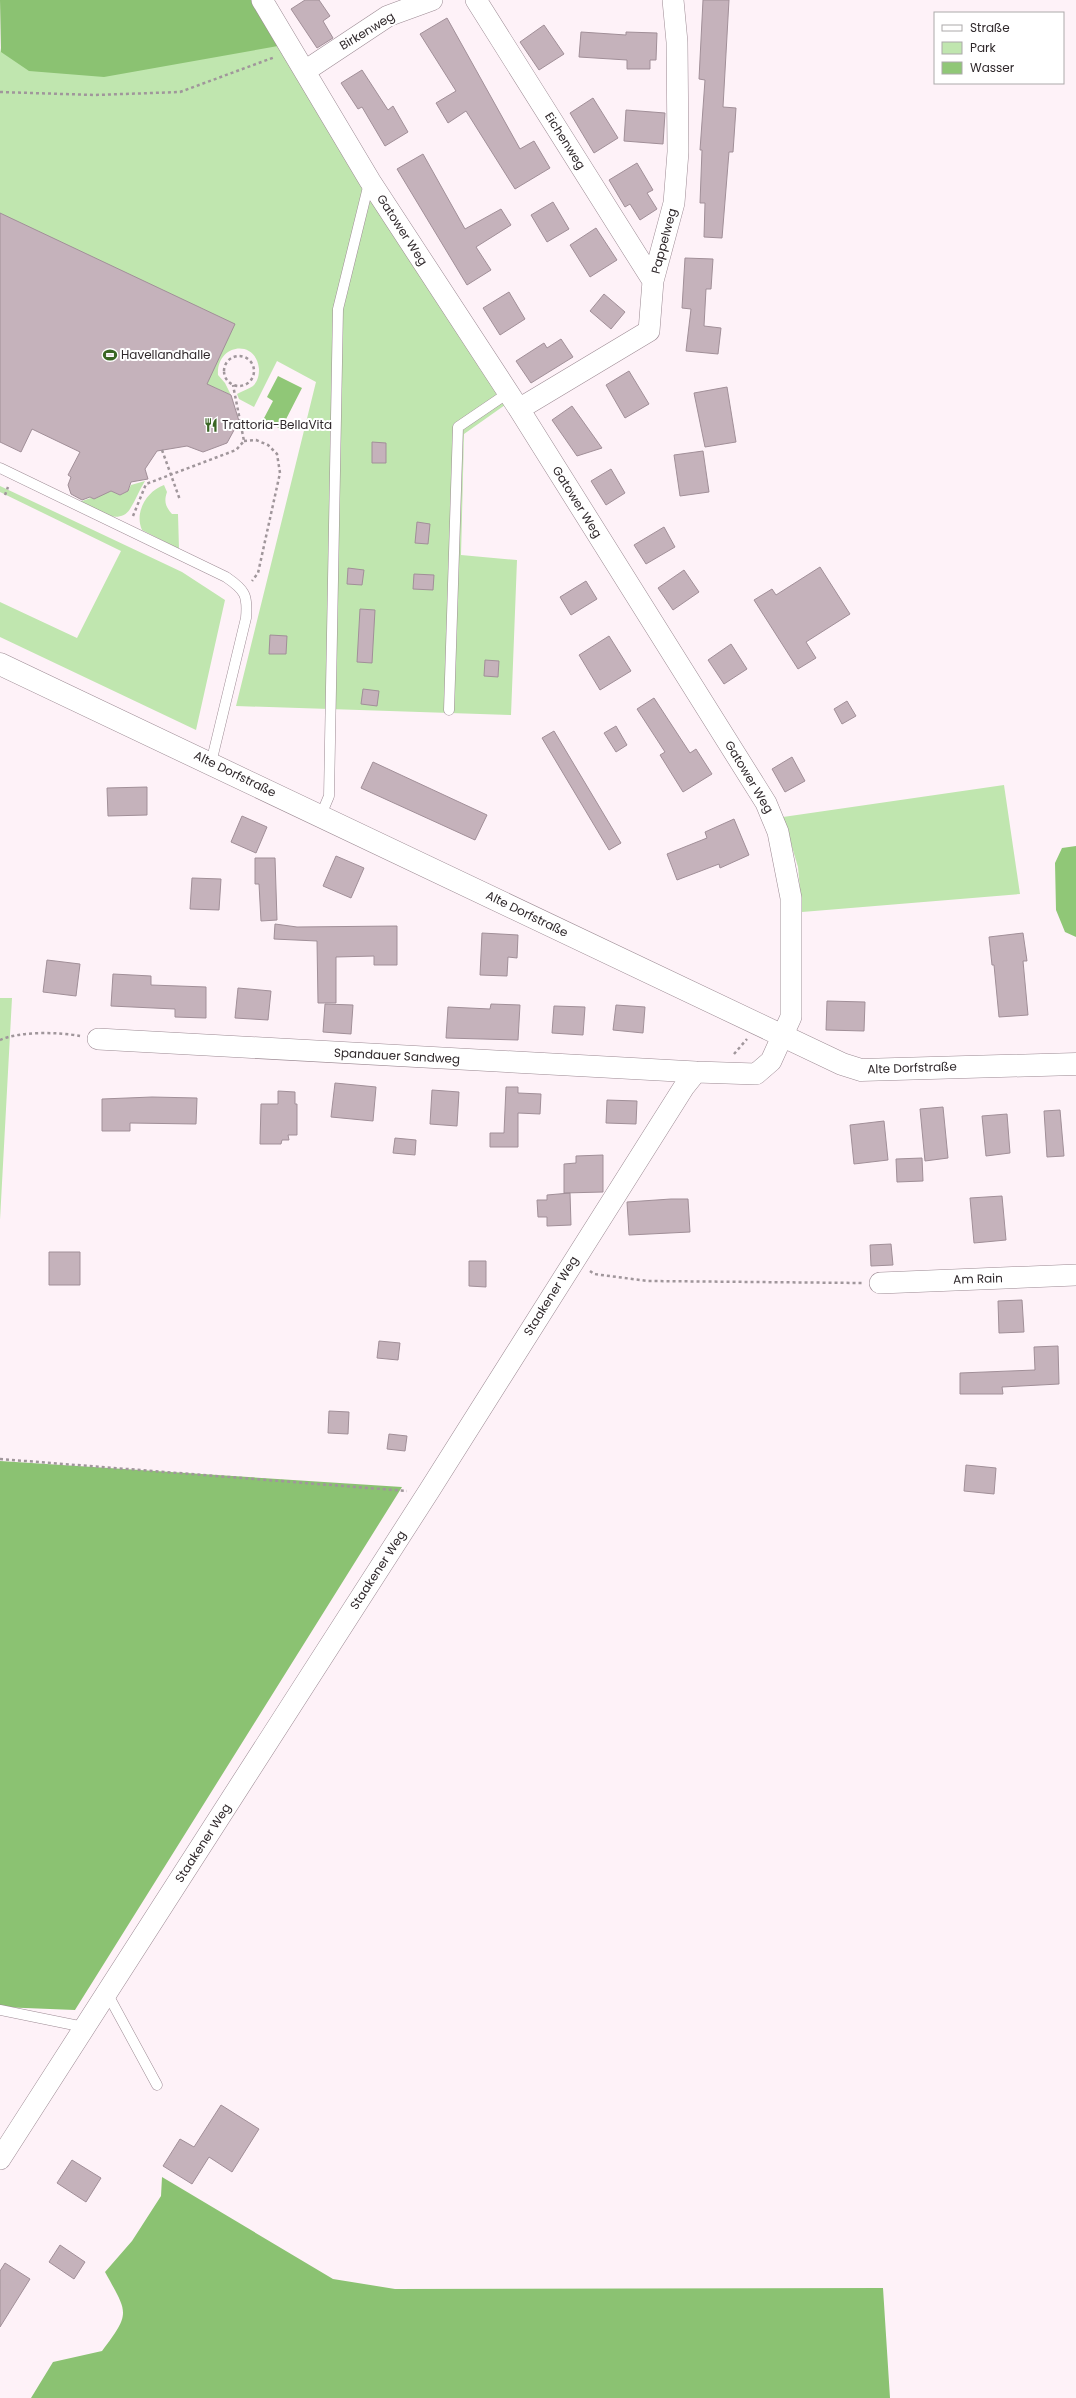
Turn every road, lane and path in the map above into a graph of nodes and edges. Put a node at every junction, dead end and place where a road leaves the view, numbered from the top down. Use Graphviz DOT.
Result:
graph roads {
  1 [pos="262,0"];
  2 [pos="432,0"];
  3 [pos="476,0"];
  4 [pos="673,0"];
  5 [pos="291,48"];
  6 [pos="305,70"];
  7 [pos="0,92"];
  8 [pos="370,181"];
  9 [pos="653,281"];
  10 [pos="233,385"];
  11 [pos="514,401"];
  12 [pos="244,441"];
  13 [pos="162,450"];
  14 [pos="0,468"];
  15 [pos="171,475"];
  16 [pos="180,500"];
  17 [pos="128,528"];
  18 [pos="242,588"];
  19 [pos="0,664"];
  20 [pos="449,710"];
  21 [pos="211,762"];
  22 [pos="321,815"];
  23 [pos="782,1036"];
  24 [pos="748,1037"];
  25 [pos="0,1040"];
  26 [pos="98,1040"];
  27 [pos="1076,1064"];
  28 [pos="696,1072"];
  29 [pos="725,1074"];
  30 [pos="573,1261"];
  31 [pos="1076,1275"];
  32 [pos="880,1283"];
  33 [pos="0,1459"];
  34 [pos="429,1491"];
  35 [pos="107,1993"];
  36 [pos="0,2010"];
  37 [pos="84,2028"];
  38 [pos="157,2085"];
  39 [pos="0,2158"];
  1 -- 5 [label="street, Gatower Weg"];
  2 -- 6 [label="street, Birkenweg"];
  3 -- 9 [label="street, Eichenweg"];
  4 -- 9 [label="street, Pappelweg"];
  5 -- 6 [label="street, Gatower Weg"];
  5 -- 7 [label="path"];
  6 -- 8 [label="street, Gatower Weg"];
  8 -- 11 [label="street, Gatower Weg"];
  8 -- 22 [label="lane"];
  9 -- 11 [label="street, Pappelweg"];
  10 -- 10 [label="path"];
  10 -- 12 [label="path"];
  11 -- 20 [label="lane"];
  11 -- 23 [label="street, Gatower Weg"];
  12 -- 15 [label="path"];
  12 -- 18 [label="path"];
  13 -- 15 [label="path"];
  14 -- 17 [label="lane"];
  15 -- 16 [label="path"];
  15 -- 17 [label="path"];
  17 -- 18 [label="lane"];
  18 -- 21 [label="lane"];
  19 -- 21 [label="street, Alte Dorfstraße"];
  21 -- 22 [label="street, Alte Dorfstraße"];
  22 -- 23 [label="street, Alte Dorfstraße"];
  23 -- 27 [label="street, Alte Dorfstraße"];
  23 -- 29 [label="street"];
  24 -- 29 [label="path"];
  25 -- 26 [label="path"];
  26 -- 28 [label="street, Spandauer Sandweg"];
  28 -- 29 [label="street"];
  28 -- 30 [label="street, Staakener Weg"];
  30 -- 32 [label="path"];
  30 -- 34 [label="street, Staakener Weg"];
  31 -- 32 [label="street, Am Rain"];
  33 -- 34 [label="path"];
  34 -- 35 [label="street, Staakener Weg"];
  35 -- 37 [label="street, Staakener Weg"];
  35 -- 38 [label="lane"];
  36 -- 37 [label="lane"];
  37 -- 39 [label="street, Staakener Weg"];
}
